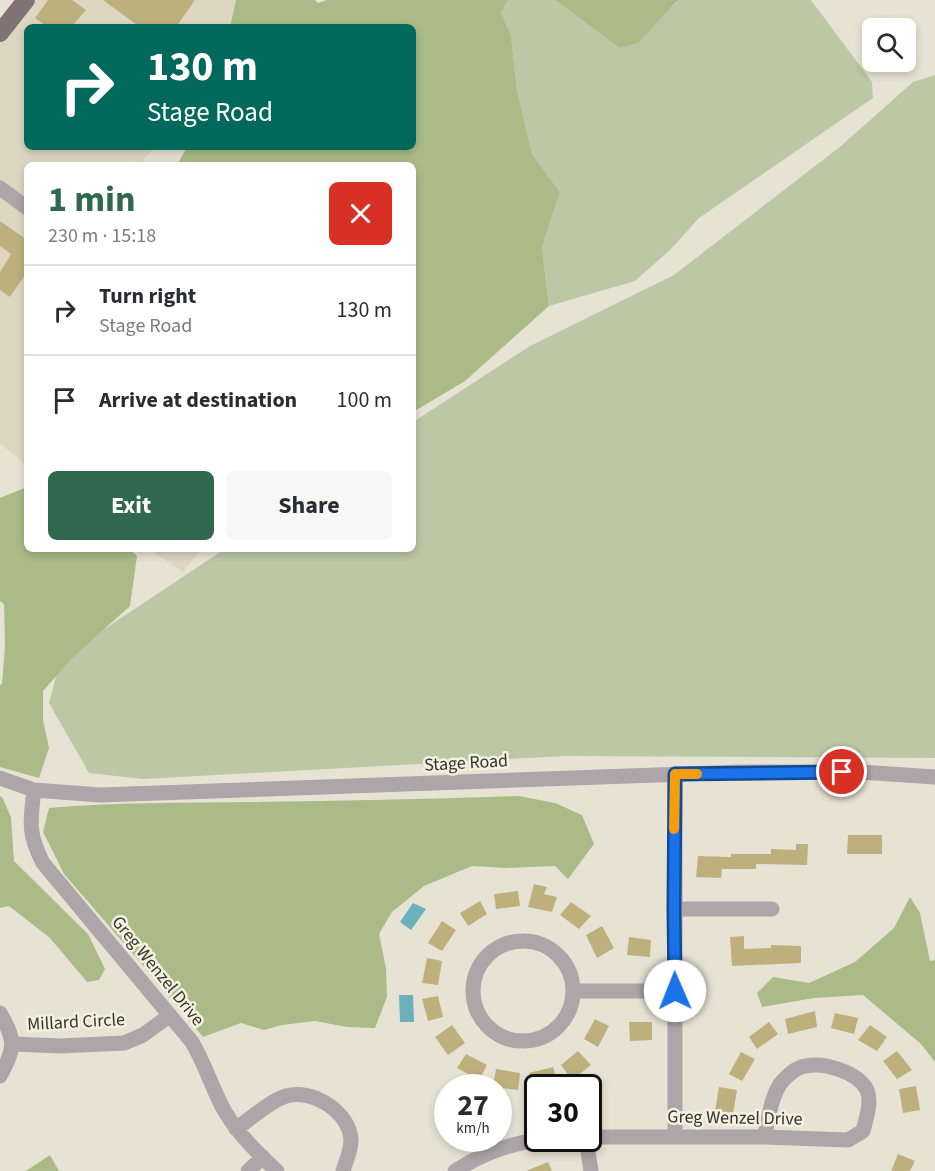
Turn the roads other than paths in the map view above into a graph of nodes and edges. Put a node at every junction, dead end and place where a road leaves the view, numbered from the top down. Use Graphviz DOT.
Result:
graph roads {
  1 [pos="26,0"];
  2 [pos="0,33"];
  3 [pos="0,188"];
  4 [pos="24,206"];
  5 [pos="675,774"];
  6 [pos="935,777"];
  7 [pos="0,778"];
  8 [pos="34,790"];
  9 [pos="674,909"];
  10 [pos="772,909"];
  11 [pos="574,991"];
  12 [pos="675,991"];
  13 [pos="0,1013"];
  14 [pos="169,1016"];
  15 [pos="14,1044"];
  16 [pos="0,1076"];
  17 [pos="236,1129"];
  18 [pos="675,1136"];
  19 [pos="764,1137"];
  20 [pos="602,1138"];
  21 [pos="524,1142"];
  22 [pos="589,1152"];
  23 [pos="263,1156"];
  24 [pos="248,1171"];
  25 [pos="277,1171"];
  26 [pos="343,1171"];
  27 [pos="455,1171"];
  28 [pos="591,1171"];
  1 -- 2 [label="main road"];
  3 -- 4 [label="street"];
  5 -- 6 [label="street, Stage Road"];
  5 -- 8 [label="street, Stage Road"];
  5 -- 9 [label="street"];
  7 -- 8 [label="street, Stage Road"];
  8 -- 14 [label="street, Greg Wenzel Drive"];
  9 -- 10 [label="street"];
  9 -- 12 [label="street"];
  11 -- 11 [label="street"];
  11 -- 12 [label="street"];
  12 -- 18 [label="street"];
  13 -- 15 [label="street, Millard Circle"];
  14 -- 15 [label="street, Millard Circle"];
  14 -- 17 [label="street, Greg Wenzel Drive"];
  15 -- 16 [label="street, Millard Circle"];
  17 -- 23 [label="street, Greg Wenzel Drive"];
  17 -- 26 [label="street"];
  18 -- 19 [label="street, Greg Wenzel Drive"];
  18 -- 20 [label="street, Greg Wenzel Drive"];
  19 -- 19 [label="street, Greg Wenzel Drive"];
  21 -- 27 [label="street"];
  22 -- 28 [label="street"];
  23 -- 24 [label="street"];
  23 -- 25 [label="street, Greg Wenzel Drive"];
}
